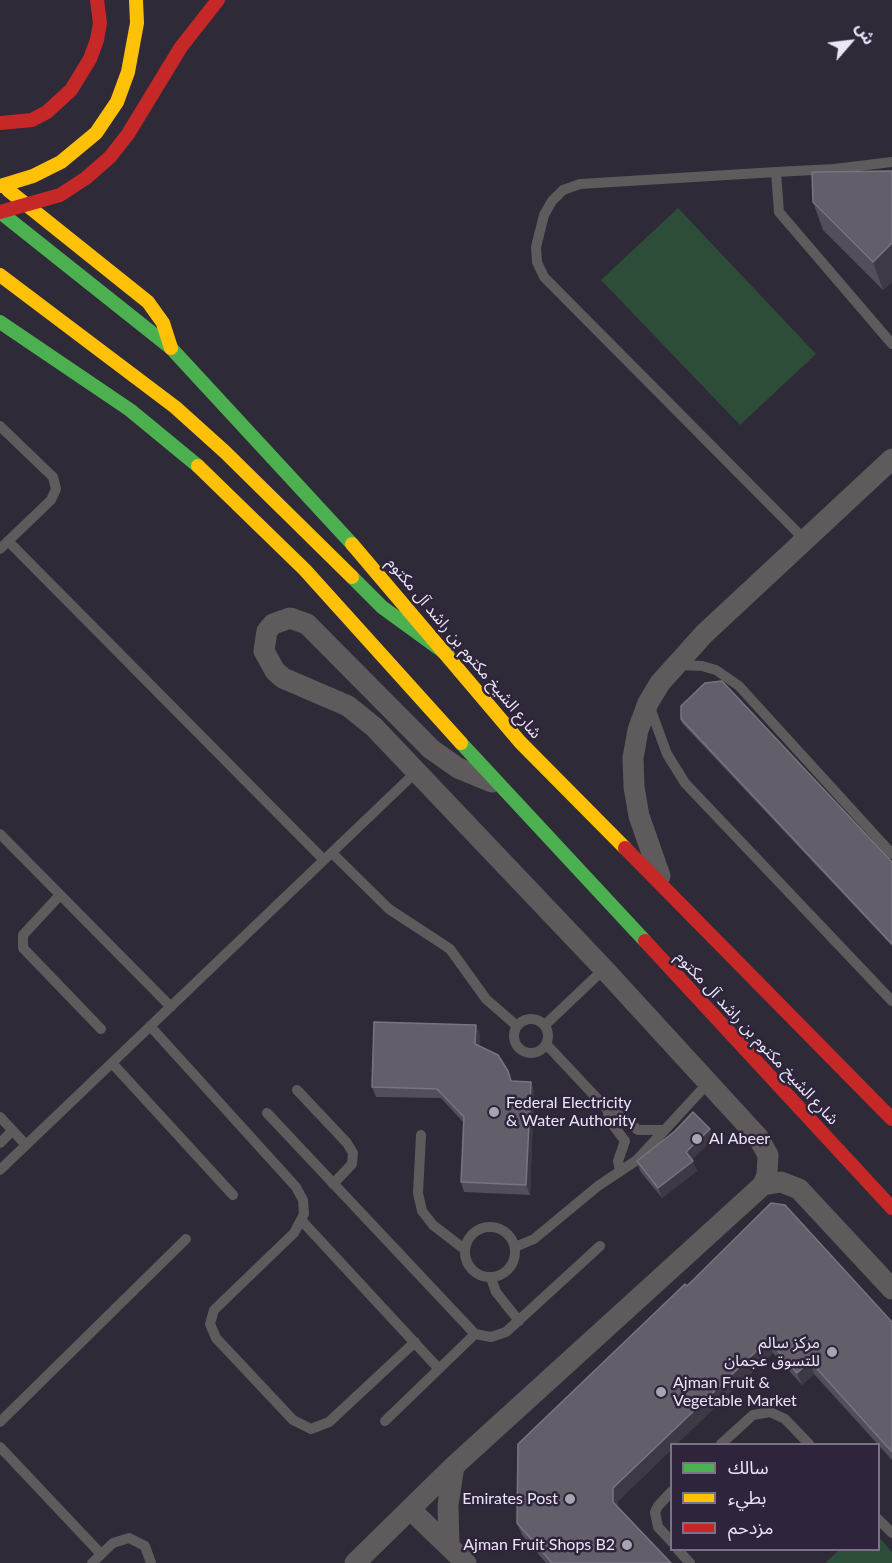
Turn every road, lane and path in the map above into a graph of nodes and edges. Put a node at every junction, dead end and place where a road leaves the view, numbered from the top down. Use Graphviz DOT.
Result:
graph roads {
  1 [pos="97,0"];
  2 [pos="136,0"];
  3 [pos="218,0"];
  4 [pos="0,123"];
  5 [pos="892,162"];
  6 [pos="776,172"];
  7 [pos="0,185"];
  8 [pos="0,212"];
  9 [pos="0,275"];
  10 [pos="0,322"];
  11 [pos="888,331"];
  12 [pos="892,344"];
  13 [pos="171,348"];
  14 [pos="0,426"];
  15 [pos="892,459"];
  16 [pos="805,540"];
  17 [pos="4,545"];
  18 [pos="448,655"];
  19 [pos="675,665"];
  20 [pos="648,703"];
  21 [pos="416,772"];
  22 [pos="499,784"];
  23 [pos="0,834"];
  24 [pos="892,854"];
  25 [pos="328,856"];
  26 [pos="664,885"];
  27 [pos="60,895"];
  28 [pos="604,969"];
  29 [pos="892,1001"];
  30 [pos="171,1007"];
  31 [pos="150,1026"];
  32 [pos="517,1026"];
  33 [pos="545,1026"];
  34 [pos="101,1029"];
  35 [pos="546,1044"];
  36 [pos="112,1063"];
  37 [pos="708,1083"];
  38 [pos="297,1090"];
  39 [pos="607,1109"];
  40 [pos="267,1113"];
  41 [pos="0,1118"];
  42 [pos="892,1119"];
  43 [pos="663,1130"];
  44 [pos="12,1131"];
  45 [pos="421,1135"];
  46 [pos="0,1143"];
  47 [pos="26,1145"];
  48 [pos="0,1170"];
  49 [pos="620,1171"];
  50 [pos="333,1184"];
  51 [pos="763,1185"];
  52 [pos="233,1195"];
  53 [pos="892,1208"];
  54 [pos="302,1221"];
  55 [pos="186,1239"];
  56 [pos="600,1246"];
  57 [pos="515,1247"];
  58 [pos="464,1249"];
  59 [pos="490,1278"];
  60 [pos="892,1289"];
  61 [pos="519,1321"];
  62 [pos="474,1334"];
  63 [pos="415,1342"];
  64 [pos="439,1369"];
  65 [pos="385,1421"];
  66 [pos="0,1422"];
  67 [pos="722,1443"];
  68 [pos="808,1443"];
  69 [pos="0,1447"];
  70 [pos="454,1466"];
  71 [pos="670,1493"];
  72 [pos="411,1510"];
  73 [pos="880,1520"];
  74 [pos="892,1533"];
  75 [pos="670,1540"];
  76 [pos="449,1545"];
  77 [pos="679,1551"];
  78 [pos="101,1554"];
  79 [pos="92,1563"];
  80 [pos="151,1563"];
  81 [pos="355,1563"];
  82 [pos="466,1563"];
  83 [pos="690,1563"];
  1 -- 4 [label="main road"];
  2 -- 7 [label="main road, bridge"];
  3 -- 8 [label="main road, bridge"];
  5 -- 6 [label="lane"];
  6 -- 11 [label="lane"];
  6 -- 16 [label="lane"];
  7 -- 13 [label="main road"];
  8 -- 13 [label="main road, شارع الشيخ مكتوم بن راشد آل مكتوم"];
  9 -- 18 [label="main road"];
  10 -- 22 [label="main road, شارع الشيخ مكتوم بن راشد آل مكتوم"];
  11 -- 12 [label="lane"];
  13 -- 18 [label="main road, شارع الشيخ مكتوم بن راشد آل مكتوم"];
  14 -- 17 [label="lane"];
  15 -- 16 [label="street"];
  16 -- 19 [label="street"];
  17 -- 25 [label="lane"];
  18 -- 26 [label="main road, شارع الشيخ مكتوم بن راشد آل مكتوم"];
  19 -- 20 [label="street"];
  19 -- 24 [label="lane"];
  20 -- 26 [label="street"];
  20 -- 29 [label="lane"];
  21 -- 22 [label="street"];
  21 -- 25 [label="lane"];
  21 -- 28 [label="street"];
  22 -- 53 [label="main road, شارع الشيخ مكتوم بن راشد آل مكتوم"];
  23 -- 27 [label="lane"];
  25 -- 30 [label="lane"];
  25 -- 32 [label="lane"];
  26 -- 42 [label="main road, شارع الشيخ مكتوم بن راشد آل مكتوم"];
  27 -- 30 [label="lane"];
  27 -- 34 [label="lane"];
  28 -- 33 [label="lane"];
  28 -- 37 [label="street"];
  30 -- 31 [label="lane"];
  31 -- 36 [label="lane"];
  31 -- 54 [label="lane"];
  32 -- 33 [label="lane"];
  32 -- 35 [label="lane"];
  33 -- 35 [label="lane"];
  35 -- 39 [label="lane"];
  36 -- 47 [label="lane"];
  36 -- 52 [label="lane"];
  37 -- 43 [label="lane"];
  37 -- 51 [label="street"];
  38 -- 50 [label="lane"];
  39 -- 43 [label="lane"];
  39 -- 49 [label="lane"];
  40 -- 50 [label="lane"];
  41 -- 44 [label="lane"];
  43 -- 49 [label="lane"];
  44 -- 46 [label="lane"];
  44 -- 47 [label="lane"];
  45 -- 58 [label="lane"];
  47 -- 48 [label="lane"];
  49 -- 57 [label="lane"];
  50 -- 62 [label="lane"];
  51 -- 60 [label="street"];
  51 -- 70 [label="street"];
  54 -- 63 [label="lane"];
  54 -- 63 [label="lane"];
  55 -- 66 [label="lane"];
  56 -- 61 [label="lane"];
  57 -- 58 [label="lane"];
  57 -- 59 [label="lane"];
  58 -- 59 [label="lane"];
  59 -- 61 [label="lane"];
  61 -- 62 [label="lane"];
  62 -- 64 [label="lane"];
  63 -- 64 [label="lane"];
  64 -- 65 [label="lane"];
  67 -- 68 [label="lane"];
  69 -- 78 [label="lane"];
  70 -- 72 [label="street"];
  70 -- 76 [label="street"];
  71 -- 75 [label="lane"];
  72 -- 76 [label="street"];
  72 -- 81 [label="street"];
  73 -- 74 [label="lane"];
  76 -- 82 [label="street"];
  77 -- 83 [label="lane"];
  78 -- 79 [label="lane"];
  78 -- 80 [label="lane"];
}
